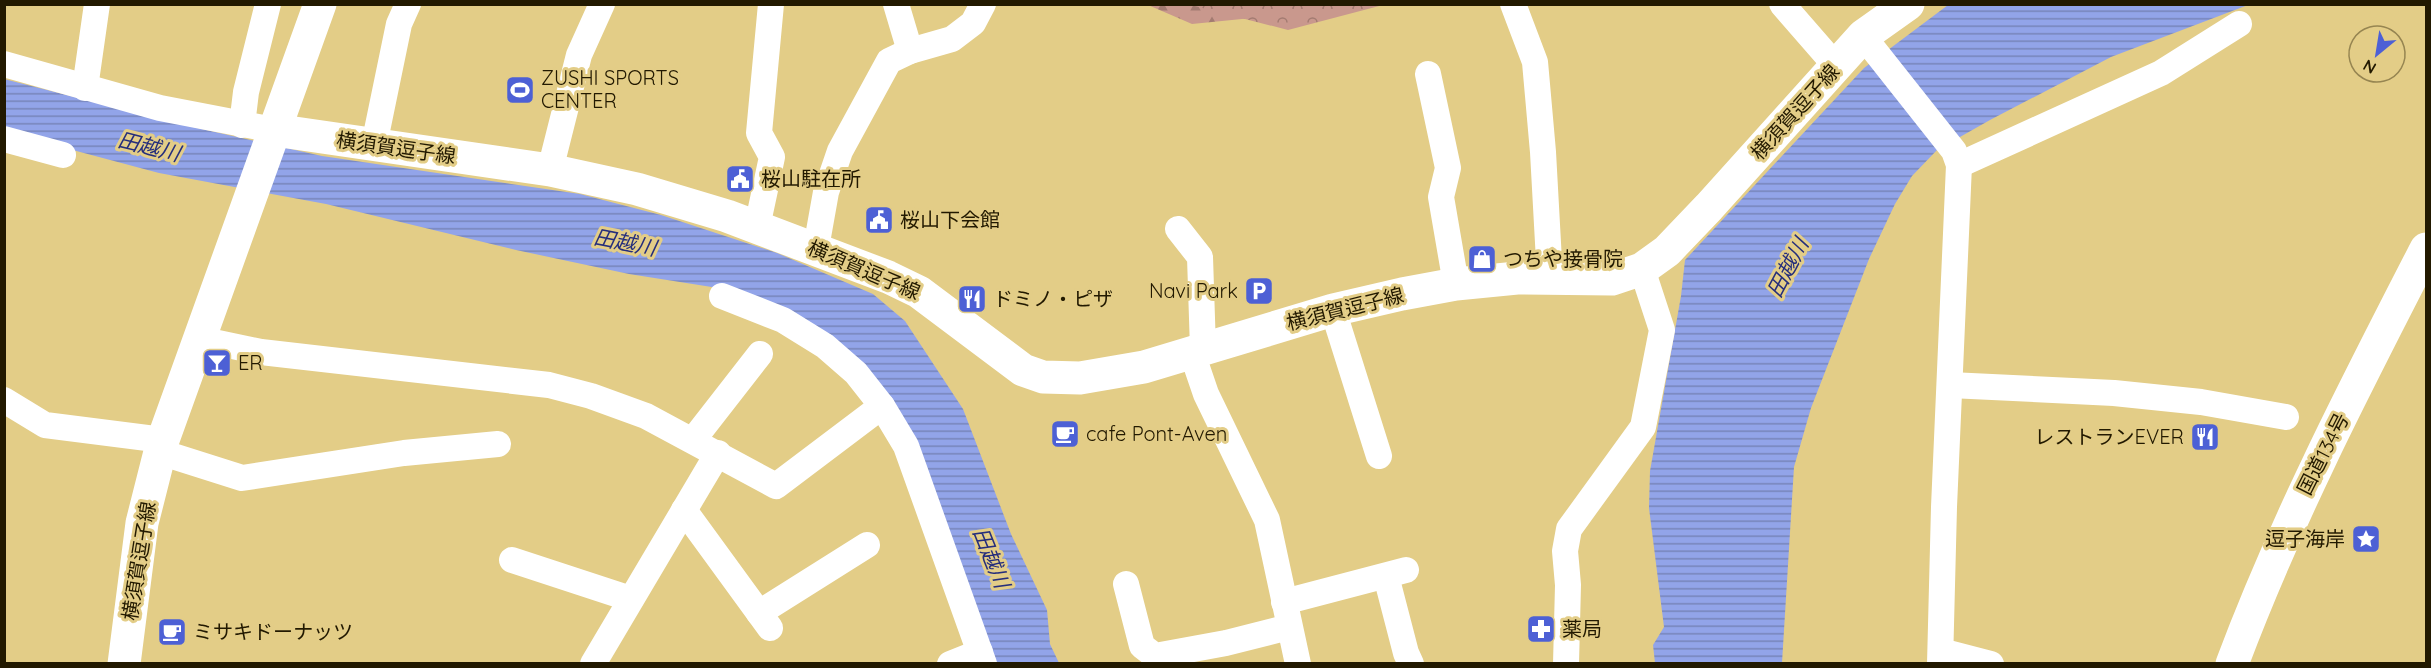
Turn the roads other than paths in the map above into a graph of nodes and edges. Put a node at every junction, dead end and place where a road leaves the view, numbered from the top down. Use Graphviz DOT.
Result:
graph roads {
  1 [pos="97,4"];
  2 [pos="268,4"];
  3 [pos="320,4"];
  4 [pos="408,4"];
  5 [pos="602,4"];
  6 [pos="771,4"];
  7 [pos="896,4"];
  8 [pos="983,4"];
  9 [pos="1512,4"];
  10 [pos="1782,4"];
  11 [pos="1908,4"];
  12 [pos="2239,24"];
  13 [pos="1870,43"];
  14 [pos="910,51"];
  15 [pos="4,64"];
  16 [pos="1836,66"];
  17 [pos="1428,74"];
  18 [pos="85,88"];
  19 [pos="262,131"];
  20 [pos="4,139"];
  21 [pos="374,145"];
  22 [pos="63,155"];
  23 [pos="1957,158"];
  24 [pos="550,170"];
  25 [pos="758,227"];
  26 [pos="1178,229"];
  27 [pos="816,248"];
  28 [pos="2427,249"];
  29 [pos="1642,270"];
  30 [pos="1550,279"];
  31 [pos="1456,284"];
  32 [pos="722,296"];
  33 [pos="1333,310"];
  34 [pos="199,339"];
  35 [pos="1198,351"];
  36 [pos="760,354"];
  37 [pos="1950,385"];
  38 [pos="4,400"];
  39 [pos="882,406"];
  40 [pos="2286,417"];
  41 [pos="693,440"];
  42 [pos="498,444"];
  43 [pos="161,446"];
  44 [pos="718,453"];
  45 [pos="1379,456"];
  46 [pos="684,510"];
  47 [pos="867,545"];
  48 [pos="512,560"];
  49 [pos="1126,584"];
  50 [pos="631,599"];
  51 [pos="1284,602"];
  52 [pos="1289,627"];
  53 [pos="1941,657"];
  54 [pos="982,658"];
  55 [pos="123,663"];
  56 [pos="593,663"];
  57 [pos="950,663"];
  58 [pos="1298,663"];
  59 [pos="1411,663"];
  60 [pos="1566,663"];
  61 [pos="1991,663"];
  62 [pos="2232,663"];
  1 -- 18 [label="street"];
  2 -- 19 [label="street"];
  3 -- 19 [label="main road"];
  4 -- 21 [label="street"];
  5 -- 24 [label="street"];
  6 -- 25 [label="street"];
  7 -- 14 [label="street"];
  8 -- 14 [label="street"];
  9 -- 30 [label="street"];
  10 -- 16 [label="street"];
  11 -- 13 [label="main road, 横須賀逗子線"];
  12 -- 23 [label="street"];
  13 -- 16 [label="main road, 横須賀逗子線"];
  13 -- 23 [label="street"];
  14 -- 27 [label="street"];
  15 -- 18 [label="street"];
  16 -- 29 [label="main road, 横須賀逗子線"];
  17 -- 31 [label="street"];
  18 -- 19 [label="street"];
  19 -- 21 [label="main road, 横須賀逗子線"];
  19 -- 34 [label="main road, 横須賀逗子線"];
  20 -- 22 [label="street"];
  21 -- 24 [label="main road, 横須賀逗子線"];
  23 -- 37 [label="street"];
  24 -- 25 [label="main road, 横須賀逗子線"];
  25 -- 27 [label="main road, 横須賀逗子線"];
  26 -- 35 [label="street"];
  27 -- 35 [label="main road, 横須賀逗子線"];
  28 -- 62 [label="main road, 国道134号"];
  29 -- 30 [label="main road, 横須賀逗子線"];
  29 -- 60 [label="street"];
  30 -- 31 [label="main road, 横須賀逗子線"];
  31 -- 33 [label="main road, 横須賀逗子線"];
  32 -- 39 [label="street"];
  33 -- 35 [label="main road, 横須賀逗子線"];
  33 -- 45 [label="street"];
  34 -- 41 [label="street"];
  34 -- 43 [label="main road, 横須賀逗子線"];
  35 -- 51 [label="street"];
  36 -- 41 [label="street"];
  37 -- 40 [label="street"];
  37 -- 53 [label="street"];
  38 -- 43 [label="street"];
  39 -- 44 [label="street"];
  39 -- 54 [label="street"];
  41 -- 44 [label="street"];
  42 -- 43 [label="street"];
  43 -- 55 [label="main road, 横須賀逗子線"];
  44 -- 46 [label="street"];
  46 -- 47 [label="street"];
  46 -- 50 [label="street"];
  48 -- 50 [label="street"];
  49 -- 52 [label="street"];
  50 -- 56 [label="street"];
  51 -- 52 [label="street"];
  51 -- 59 [label="street"];
  52 -- 58 [label="street"];
  53 -- 61 [label="street"];
  54 -- 57 [label="street"];
}
